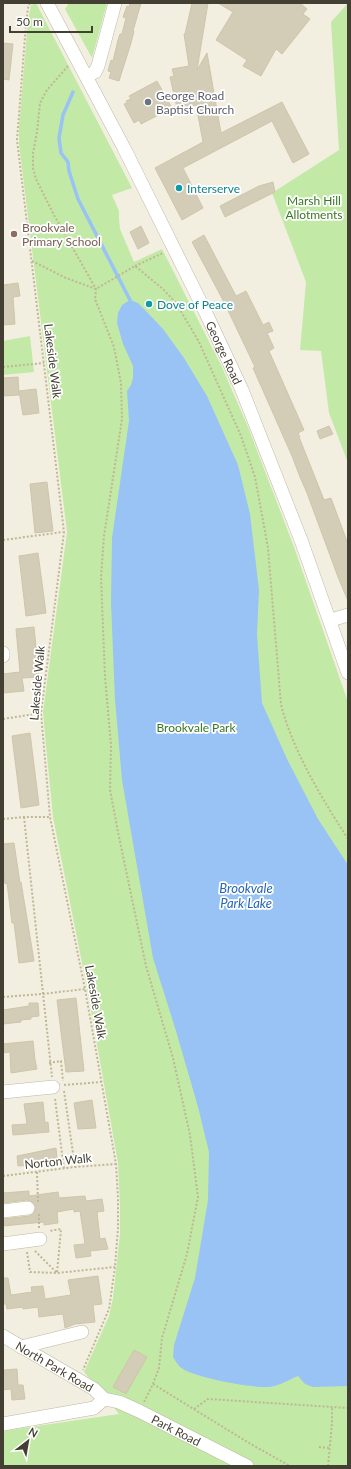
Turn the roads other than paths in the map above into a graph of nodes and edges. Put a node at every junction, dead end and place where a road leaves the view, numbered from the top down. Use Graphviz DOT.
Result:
graph roads {
  1 [pos="47,3"];
  2 [pos="115,3"];
  3 [pos="87,76"];
  4 [pos="348,615"];
  5 [pos="330,620"];
  6 [pos="348,673"];
  7 [pos="58,1086"];
  8 [pos="3,1092"];
  9 [pos="28,1208"];
  10 [pos="3,1211"];
  11 [pos="43,1235"];
  12 [pos="3,1244"];
  13 [pos="82,1332"];
  14 [pos="3,1336"];
  15 [pos="22,1347"];
  16 [pos="104,1399"];
  17 [pos="3,1424"];
  18 [pos="247,1466"];
  1 -- 3 [label="street, George Road"];
  2 -- 3 [label="street"];
  3 -- 5 [label="street, George Road"];
  4 -- 5 [label="street"];
  5 -- 6 [label="street, George Road"];
  7 -- 8 [label="street"];
  9 -- 10 [label="street"];
  11 -- 12 [label="street"];
  13 -- 15 [label="street"];
  14 -- 15 [label="street, North Park Road"];
  15 -- 16 [label="street, North Park Road"];
  16 -- 17 [label="street"];
  16 -- 18 [label="street, Park Road"];
}
